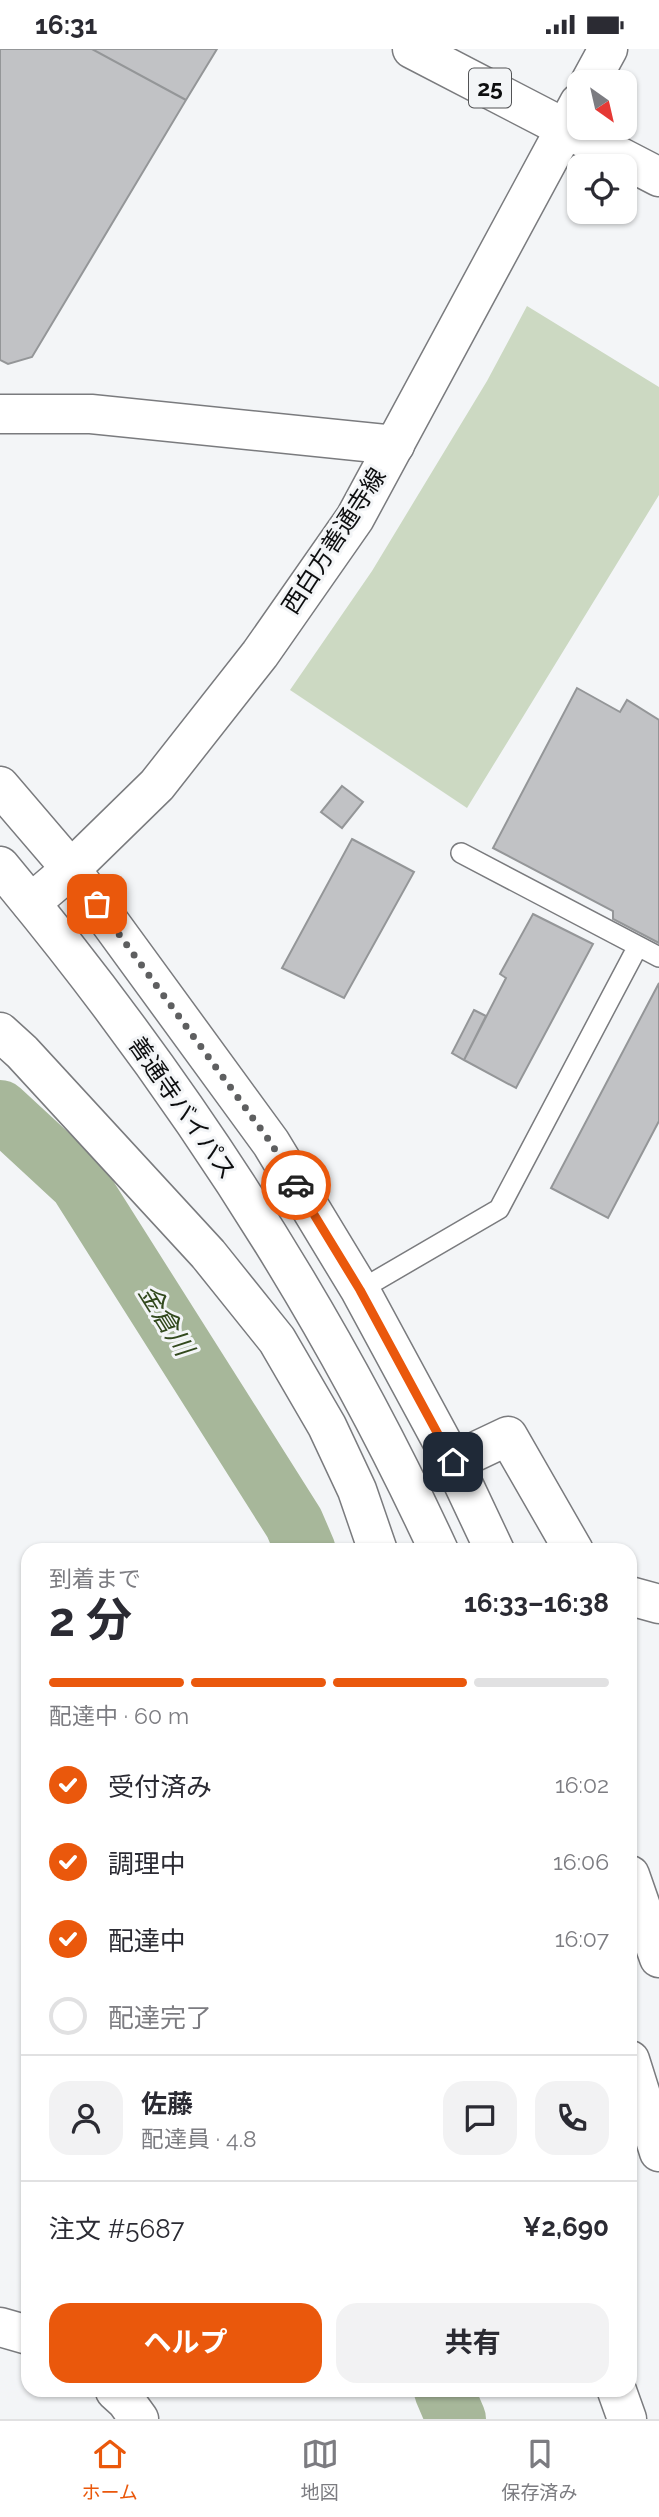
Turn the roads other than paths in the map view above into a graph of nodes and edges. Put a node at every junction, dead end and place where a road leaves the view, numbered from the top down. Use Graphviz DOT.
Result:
graph roads {
  1 [pos="412,49"];
  2 [pos="608,49"];
  3 [pos="597,70"];
  4 [pos="567,114"];
  5 [pos="567,127"];
  6 [pos="607,140"];
  7 [pos="659,177"];
  8 [pos="0,414"];
  9 [pos="395,445"];
  10 [pos="0,786"];
  11 [pos="461,853"];
  12 [pos="0,866"];
  13 [pos="71,869"];
  14 [pos="31,903"];
  15 [pos="638,946"];
  16 [pos="659,957"];
  17 [pos="0,1032"];
  18 [pos="360,1290"];
  19 [pos="453,1462"];
  20 [pos="375,1543"];
  21 [pos="435,1543"];
  22 [pos="491,1543"];
  23 [pos="569,1543"];
  24 [pos="637,1598"];
  25 [pos="659,1604"];
  26 [pos="637,1895"];
  27 [pos="659,1958"];
  28 [pos="637,2082"];
  29 [pos="659,2152"];
  30 [pos="0,2327"];
  31 [pos="21,2333"];
  32 [pos="122,2397"];
  33 [pos="619,2397"];
  34 [pos="139,2419"];
  35 [pos="627,2419"];
  1 -- 4 [label="main road, 25"];
  2 -- 3 [label="main road"];
  5 -- 9 [label="main road, 西白方善通寺線"];
  6 -- 7 [label="main road, 25"];
  8 -- 9 [label="main road"];
  9 -- 13 [label="main road, 西白方善通寺線"];
  10 -- 13 [label="main road"];
  11 -- 15 [label="lane"];
  12 -- 14 [label="main road, 善通寺バイパス"];
  13 -- 14 [label="main road, 西白方善通寺線"];
  13 -- 18 [label="main road"];
  14 -- 21 [label="main road, 善通寺バイパス"];
  15 -- 16 [label="lane"];
  15 -- 18 [label="lane"];
  17 -- 20 [label="main road"];
  18 -- 19 [label="main road"];
  19 -- 22 [label="main road"];
  19 -- 23 [label="main road"];
  24 -- 25 [label="main road"];
  26 -- 27 [label="main road"];
  28 -- 29 [label="main road"];
  30 -- 31 [label="main road"];
  32 -- 34 [label="main road"];
  33 -- 35 [label="main road"];
}
